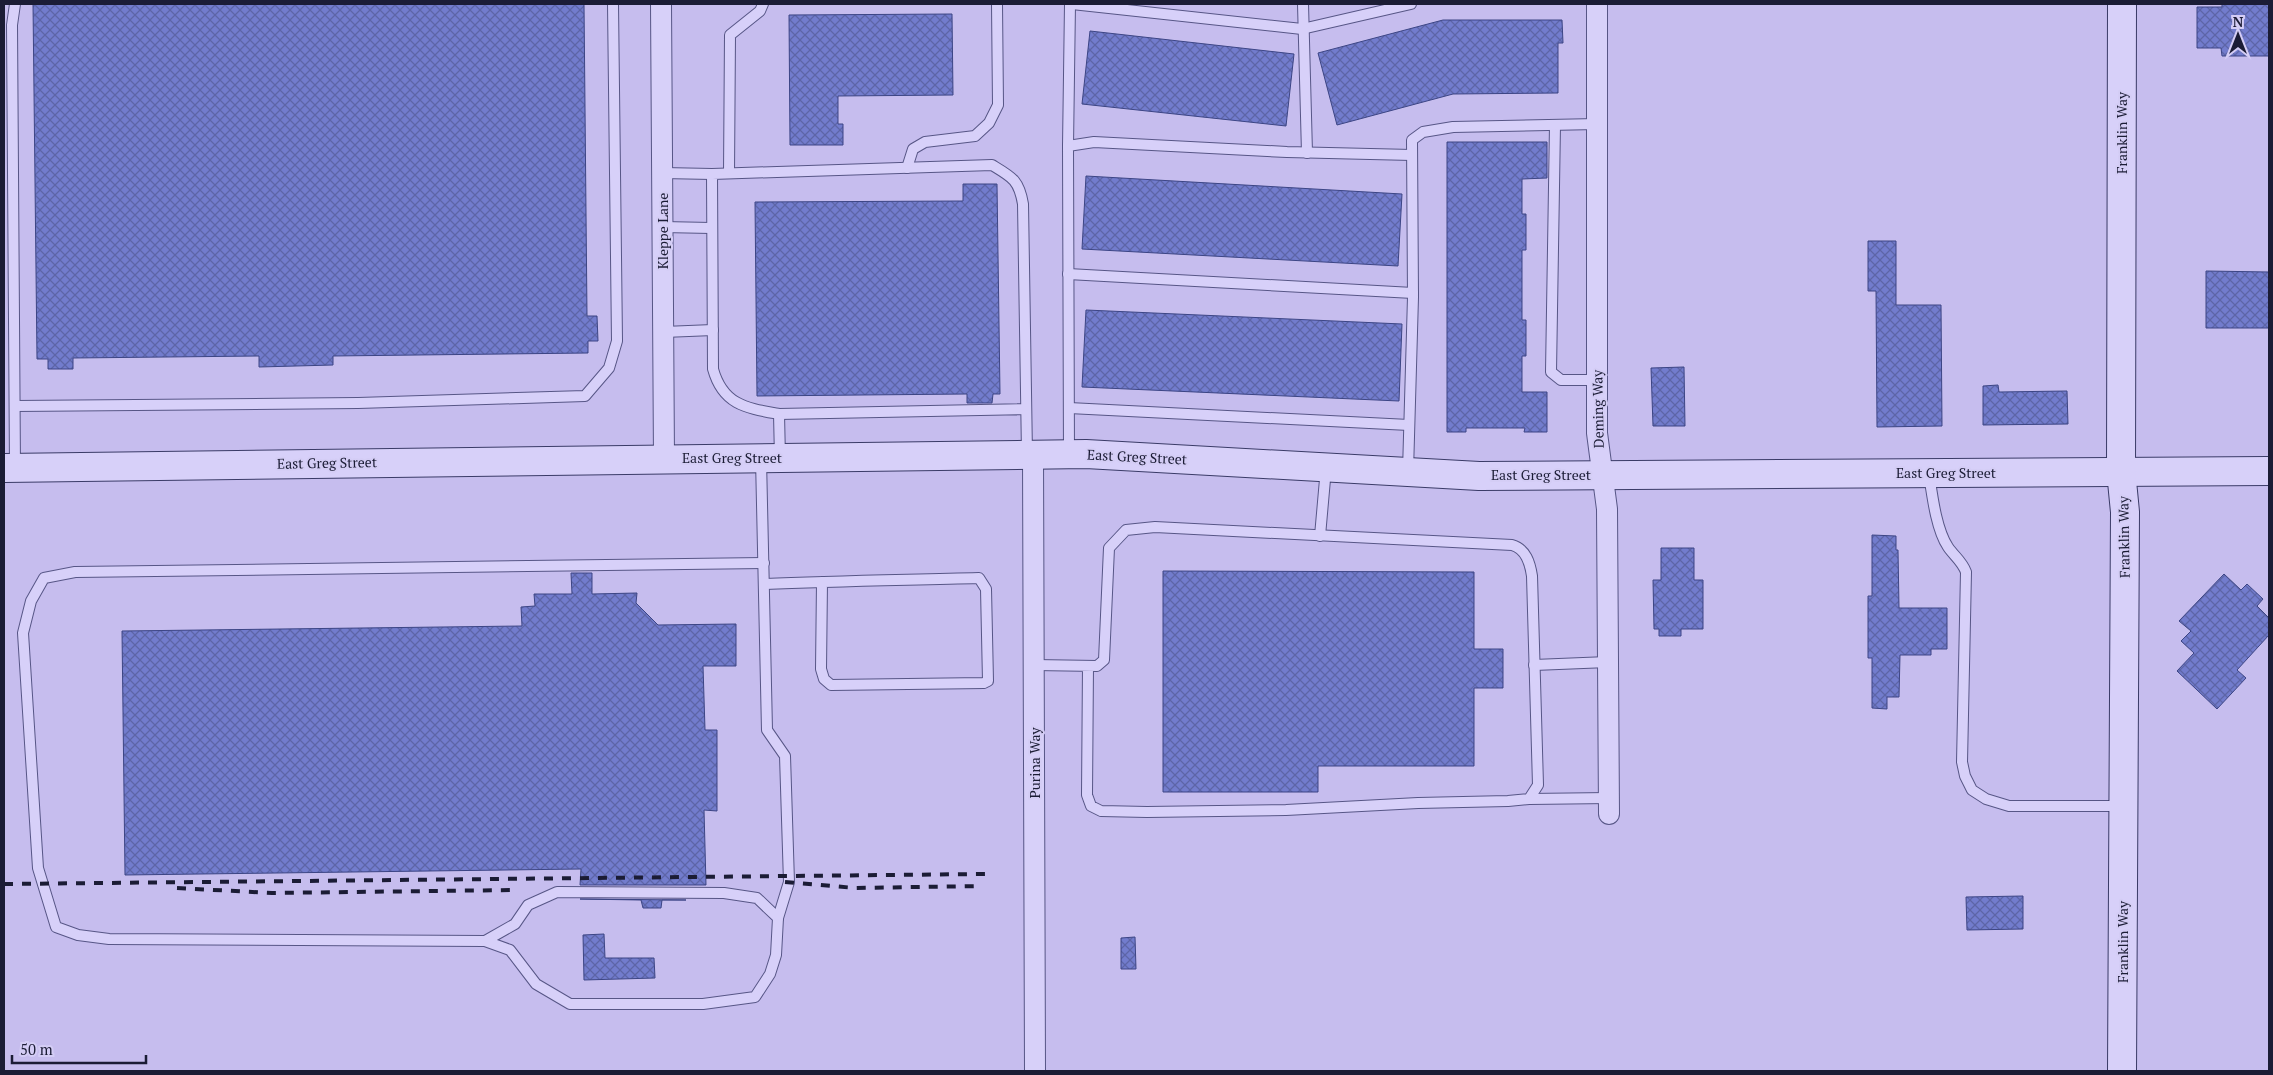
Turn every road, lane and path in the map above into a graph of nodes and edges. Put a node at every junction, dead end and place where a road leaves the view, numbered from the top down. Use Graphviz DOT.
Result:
graph roads {
  1 [pos="15,4"];
  2 [pos="613,4"];
  3 [pos="661,4"];
  4 [pos="763,4"];
  5 [pos="997,4"];
  6 [pos="1071,4"];
  7 [pos="1303,4"];
  8 [pos="1411,4"];
  9 [pos="1597,4"];
  10 [pos="2122,4"];
  11 [pos="1302,29"];
  12 [pos="1597,124"];
  13 [pos="1555,125"];
  14 [pos="1068,146"];
  15 [pos="1307,153"];
  16 [pos="1412,155"];
  17 [pos="907,168"];
  18 [pos="663,173"];
  19 [pos="729,173"];
  20 [pos="712,174"];
  21 [pos="663,227"];
  22 [pos="712,228"];
  23 [pos="1068,274"];
  24 [pos="1413,293"];
  25 [pos="713,330"];
  26 [pos="664,332"];
  27 [pos="1597,380"];
  28 [pos="15,406"];
  29 [pos="1069,408"];
  30 [pos="1026,409"];
  31 [pos="779,414"];
  32 [pos="1409,425"];
  33 [pos="1069,454"];
  34 [pos="1030,455"];
  35 [pos="664,458"];
  36 [pos="770,458"];
  37 [pos="9,467"];
  38 [pos="1326,467"];
  39 [pos="2269,471"];
  40 [pos="1408,472"];
  41 [pos="2121,472"];
  42 [pos="1928,473"];
  43 [pos="1601,475"];
  44 [pos="1320,536"];
  45 [pos="764,563"];
  46 [pos="822,582"];
  47 [pos="765,584"];
  48 [pos="1608,662"];
  49 [pos="1534,664"];
  50 [pos="1034,666"];
  51 [pos="1088,666"];
  52 [pos="1529,799"];
  53 [pos="1609,806"];
  54 [pos="2123,806"];
  55 [pos="778,918"];
  56 [pos="486,941"];
  57 [pos="1035,1071"];
  58 [pos="2122,1071"];
  1 -- 28 [label="lane"];
  2 -- 28 [label="lane"];
  3 -- 18 [label="street, Kleppe Lane"];
  4 -- 19 [label="lane"];
  5 -- 17 [label="lane"];
  6 -- 11 [label="lane"];
  6 -- 14 [label="lane"];
  7 -- 11 [label="lane"];
  8 -- 11 [label="lane"];
  9 -- 12 [label="street, Deming Way"];
  10 -- 41 [label="main road, Franklin Way"];
  11 -- 15 [label="lane"];
  12 -- 13 [label="lane"];
  12 -- 27 [label="street, Deming Way"];
  13 -- 16 [label="lane"];
  13 -- 27 [label="lane"];
  14 -- 15 [label="lane"];
  14 -- 23 [label="lane"];
  15 -- 16 [label="lane"];
  16 -- 24 [label="lane"];
  17 -- 19 [label="lane"];
  17 -- 30 [label="lane"];
  18 -- 20 [label="lane"];
  18 -- 21 [label="street, Kleppe Lane"];
  19 -- 20 [label="lane"];
  20 -- 22 [label="lane"];
  21 -- 22 [label="lane"];
  21 -- 26 [label="street, Kleppe Lane"];
  22 -- 25 [label="lane"];
  23 -- 24 [label="lane"];
  23 -- 29 [label="lane"];
  24 -- 32 [label="lane"];
  25 -- 26 [label="lane"];
  25 -- 31 [label="lane"];
  26 -- 35 [label="street, Kleppe Lane"];
  27 -- 43 [label="street, Deming Way"];
  28 -- 37 [label="lane"];
  29 -- 32 [label="lane"];
  29 -- 33 [label="lane"];
  30 -- 31 [label="lane"];
  30 -- 34 [label="lane"];
  31 -- 36 [label="lane"];
  32 -- 40 [label="lane"];
  33 -- 34 [label="main road, East Greg Street"];
  33 -- 38 [label="main road, East Greg Street"];
  34 -- 36 [label="main road, East Greg Street"];
  34 -- 50 [label="street, Purina Way"];
  35 -- 36 [label="main road, East Greg Street"];
  35 -- 37 [label="main road, East Greg Street"];
  36 -- 45 [label="lane"];
  38 -- 40 [label="main road, East Greg Street"];
  38 -- 44 [label="lane"];
  39 -- 41 [label="main road, East Greg Street"];
  40 -- 43 [label="main road, East Greg Street"];
  41 -- 42 [label="main road, East Greg Street"];
  41 -- 54 [label="main road, Franklin Way"];
  42 -- 43 [label="main road, East Greg Street"];
  42 -- 54 [label="lane"];
  43 -- 48 [label="street, Deming Way"];
  44 -- 49 [label="lane"];
  44 -- 51 [label="lane"];
  45 -- 47 [label="lane"];
  45 -- 56 [label="lane"];
  46 -- 46 [label="lane"];
  46 -- 47 [label="lane"];
  47 -- 55 [label="lane"];
  48 -- 49 [label="lane"];
  48 -- 53 [label="street, Deming Way"];
  49 -- 52 [label="lane"];
  50 -- 51 [label="lane"];
  50 -- 57 [label="street, Purina Way"];
  51 -- 52 [label="lane"];
  52 -- 53 [label="lane"];
  54 -- 58 [label="main road, Franklin Way"];
  55 -- 56 [label="lane"];
  55 -- 56 [label="lane"];
}
